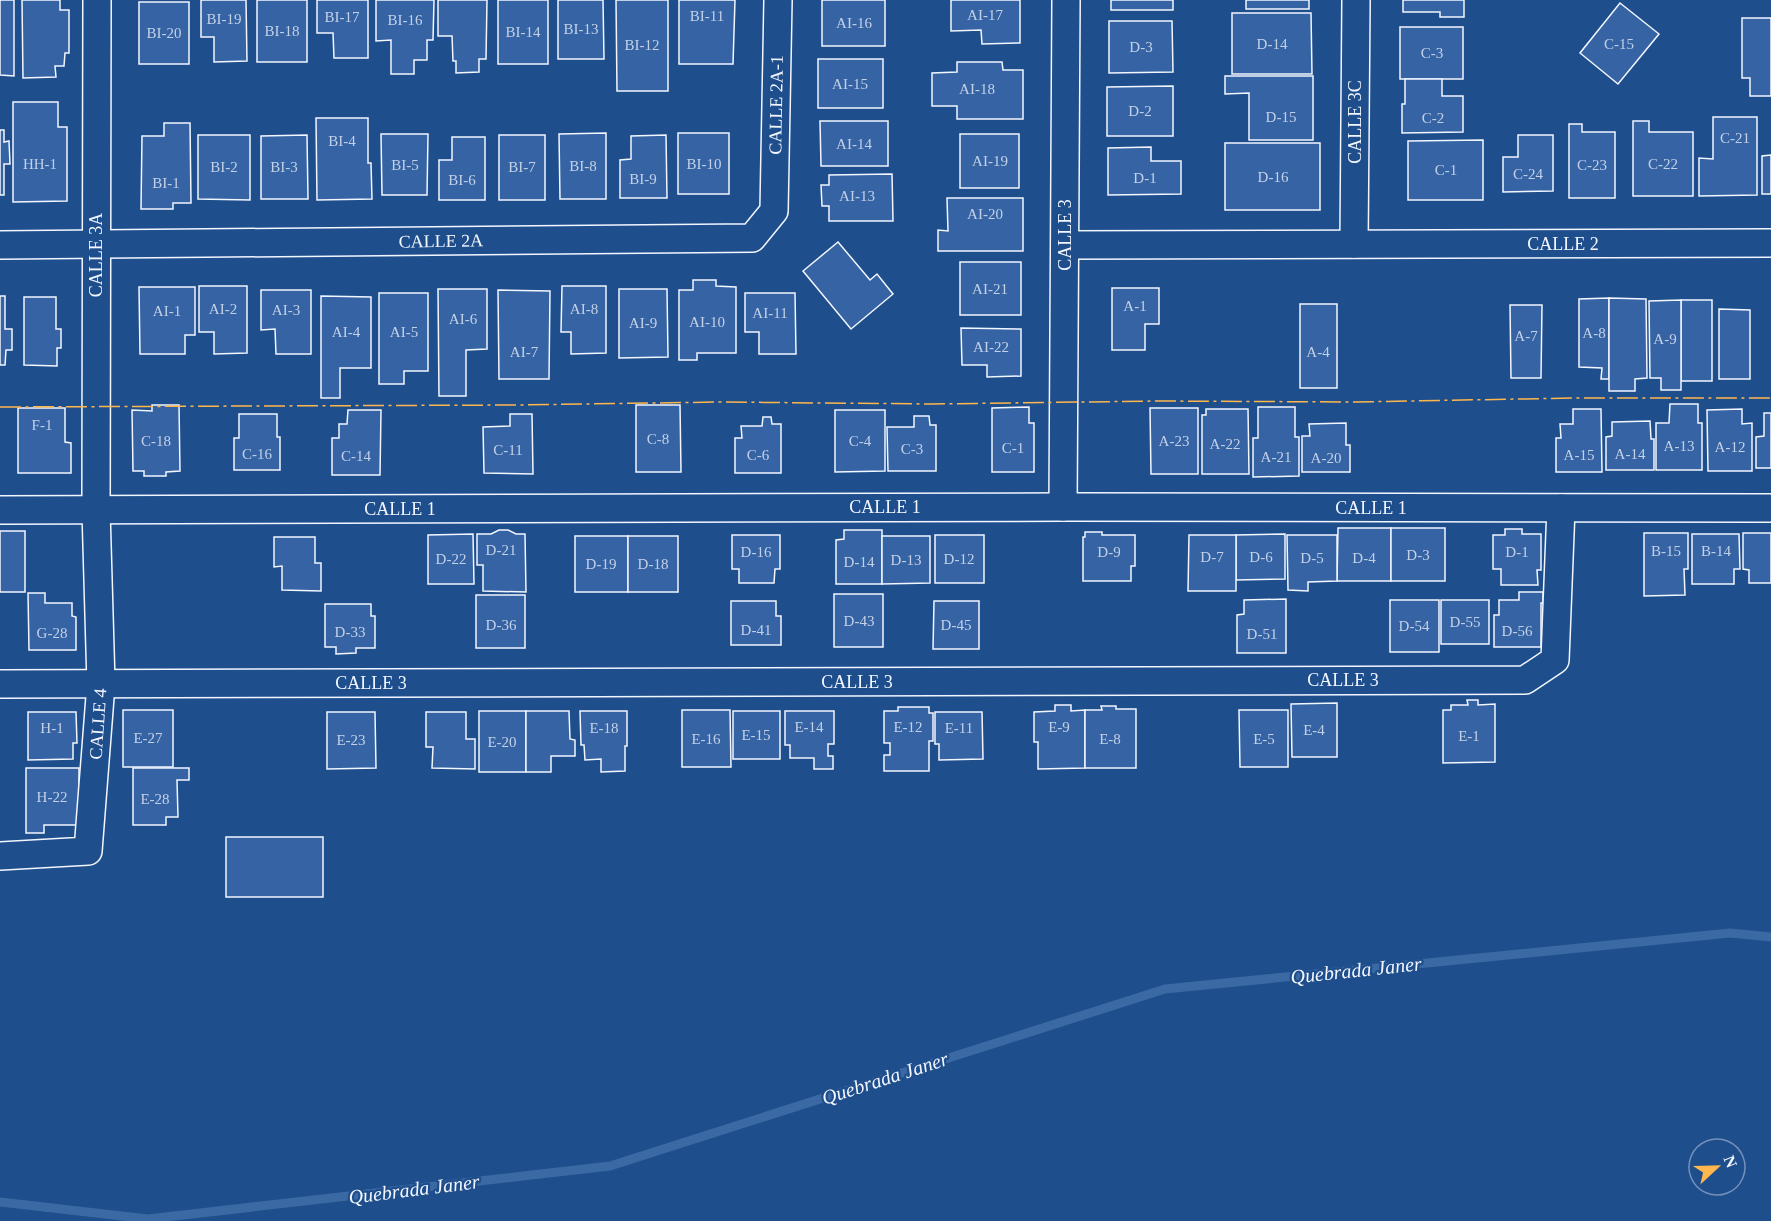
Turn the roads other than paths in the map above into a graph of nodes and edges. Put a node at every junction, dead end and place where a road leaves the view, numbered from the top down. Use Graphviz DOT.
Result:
graph roads {
  1 [pos="97,0"];
  2 [pos="778,0"];
  3 [pos="1066,0"];
  4 [pos="1356,0"];
  5 [pos="774,211"];
  6 [pos="1771,243"];
  7 [pos="0,244"];
  8 [pos="96,244"];
  9 [pos="1354,244"];
  10 [pos="1065,245"];
  11 [pos="1063,507"];
  12 [pos="1561,508"];
  13 [pos="1771,508"];
  14 [pos="0,510"];
  15 [pos="96,510"];
  16 [pos="0,684"];
  17 [pos="101,684"];
  18 [pos="0,856"];
  1 -- 8 [label="street, CALLE 3A"];
  2 -- 5 [label="street, CALLE 2A-1"];
  3 -- 10 [label="street, CALLE 3"];
  4 -- 9 [label="street, CALLE 3C"];
  5 -- 8 [label="street, CALLE 2A"];
  6 -- 9 [label="street, CALLE 2"];
  7 -- 8 [label="street"];
  8 -- 15 [label="street, CALLE 3A"];
  9 -- 10 [label="street, CALLE 2"];
  10 -- 11 [label="street, CALLE 3"];
  11 -- 12 [label="street, CALLE 1"];
  11 -- 15 [label="street, CALLE 1"];
  12 -- 13 [label="street, CALLE 1"];
  12 -- 17 [label="street, CALLE 3"];
  14 -- 15 [label="street, CALLE 1"];
  15 -- 17 [label="street, CALLE 4"];
  16 -- 17 [label="street, CALLE 3"];
  17 -- 18 [label="street, CALLE 4"];
}
